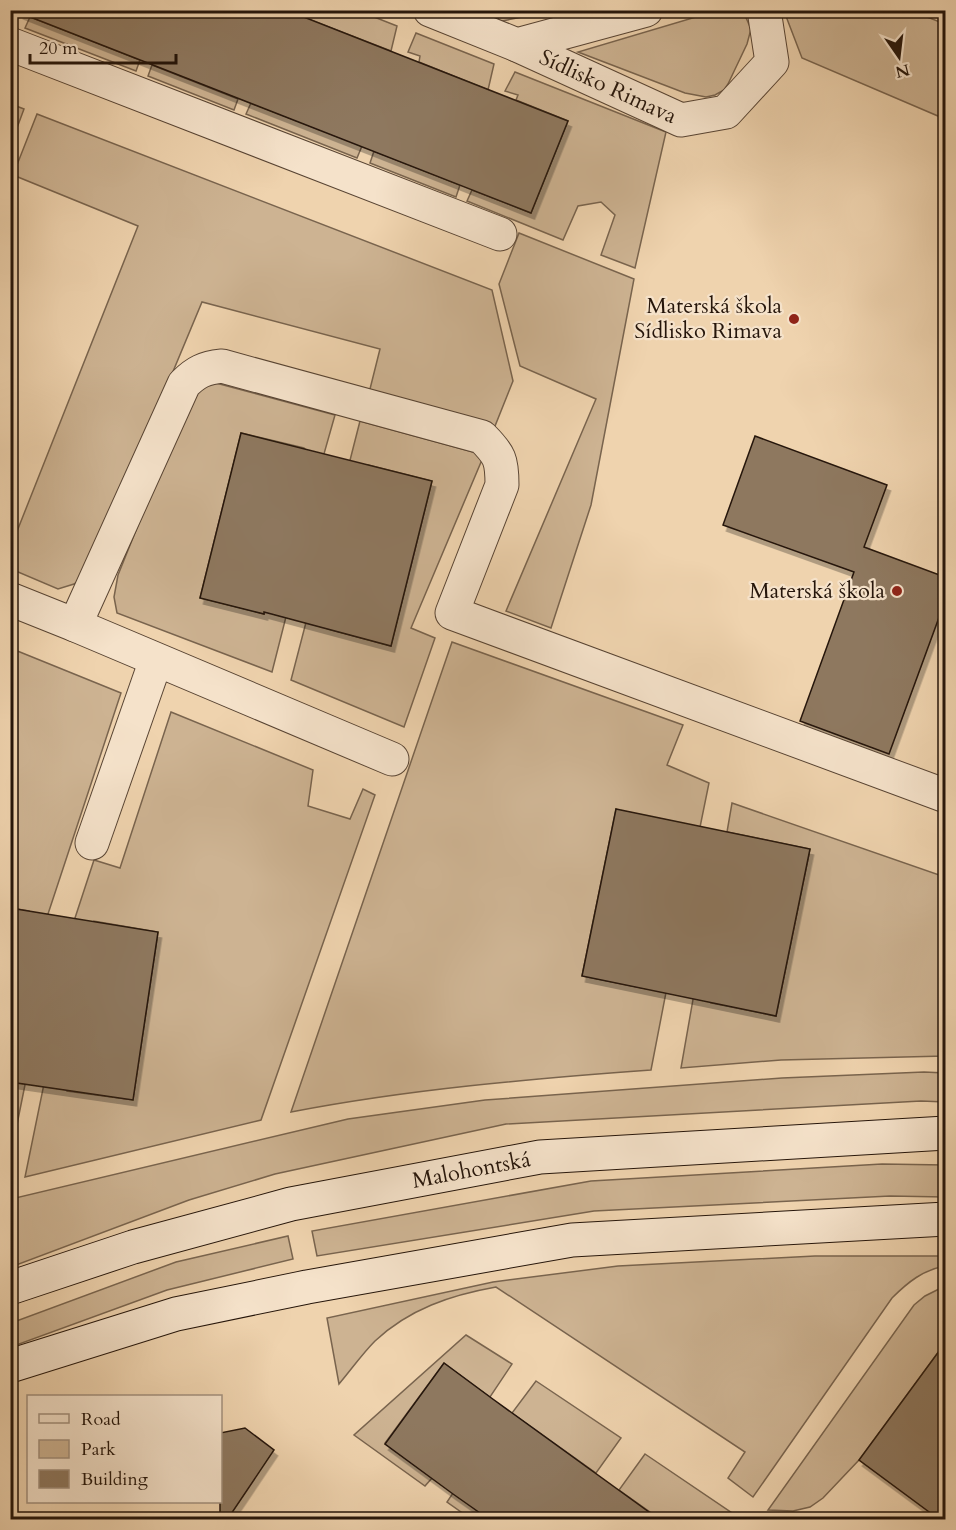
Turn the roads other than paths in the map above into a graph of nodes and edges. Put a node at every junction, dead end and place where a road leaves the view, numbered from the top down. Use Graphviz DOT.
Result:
graph roads {
  1 [pos="430,10"];
  2 [pos="646,10"];
  3 [pos="764,10"];
  4 [pos="10,44"];
  5 [pos="517,45"];
  6 [pos="500,234"];
  7 [pos="10,599"];
  8 [pos="75,625"];
  9 [pos="156,660"];
  10 [pos="392,759"];
  11 [pos="945,796"];
  12 [pos="93,843"];
  13 [pos="945,1133"];
  14 [pos="945,1219"];
  15 [pos="10,1288"];
  16 [pos="10,1366"];
  1 -- 5 [label="street, Sídlisko Rimava"];
  2 -- 5 [label="street, Sídlisko Rimava"];
  3 -- 5 [label="street, Sídlisko Rimava"];
  4 -- 6 [label="street"];
  7 -- 8 [label="street"];
  8 -- 9 [label="street"];
  8 -- 11 [label="street"];
  9 -- 10 [label="street"];
  9 -- 12 [label="street"];
  13 -- 15 [label="street, Malohontská"];
  14 -- 16 [label="street"];
}
